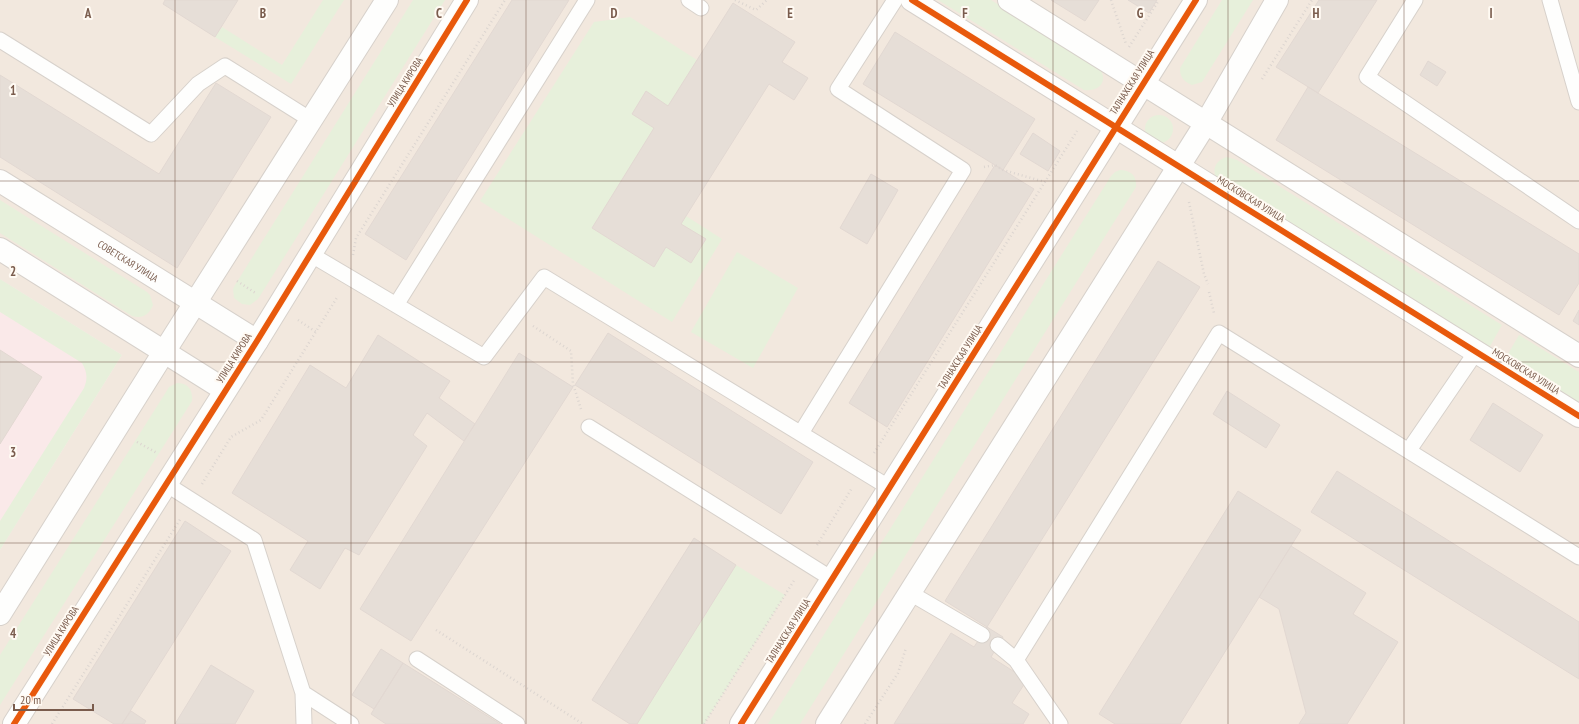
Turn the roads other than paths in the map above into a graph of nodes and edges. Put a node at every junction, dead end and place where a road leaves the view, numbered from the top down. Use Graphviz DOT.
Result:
graph roads {
  1 [pos="387,0"];
  2 [pos="467,0"];
  3 [pos="587,0"];
  4 [pos="895,0"];
  5 [pos="912,0"];
  6 [pos="1009,0"];
  7 [pos="1196,0"];
  8 [pos="1277,0"];
  9 [pos="1415,0"];
  10 [pos="1550,0"];
  11 [pos="0,40"];
  12 [pos="1563,47"];
  13 [pos="1579,58"];
  14 [pos="1143,84"];
  15 [pos="1579,102"];
  16 [pos="311,120"];
  17 [pos="1206,123"];
  18 [pos="1116,127"];
  19 [pos="1178,166"];
  20 [pos="0,181"];
  21 [pos="1579,220"];
  22 [pos="0,249"];
  23 [pos="310,254"];
  24 [pos="195,302"];
  25 [pos="396,305"];
  26 [pos="257,341"];
  27 [pos="164,352"];
  28 [pos="1476,352"];
  29 [pos="1579,356"];
  30 [pos="225,390"];
  31 [pos="1579,416"];
  32 [pos="589,426"];
  33 [pos="801,433"];
  34 [pos="1409,450"];
  35 [pos="166,484"];
  36 [pos="890,488"];
  37 [pos="1579,557"];
  38 [pos="832,580"];
  39 [pos="910,593"];
  40 [pos="0,614"];
  41 [pos="982,635"];
  42 [pos="998,645"];
  43 [pos="417,659"];
  44 [pos="1016,660"];
  45 [pos="303,693"];
  46 [pos="14,724"];
  47 [pos="304,724"];
  48 [pos="351,724"];
  49 [pos="517,724"];
  50 [pos="741,724"];
  51 [pos="827,724"];
  52 [pos="1060,724"];
  1 -- 16 [label="street"];
  2 -- 23 [label="street, УЛИЦА КИРОВА"];
  3 -- 25 [label="lane"];
  4 -- 33 [label="lane"];
  5 -- 18 [label="street, МОСКОВСКАЯ УЛИЦА"];
  6 -- 14 [label="street"];
  7 -- 14 [label="street, ТАЛНАХСКАЯ УЛИЦА"];
  8 -- 17 [label="street"];
  9 -- 21 [label="lane"];
  10 -- 12 [label="lane"];
  11 -- 16 [label="lane"];
  12 -- 13 [label="lane"];
  12 -- 15 [label="lane"];
  14 -- 17 [label="street"];
  14 -- 18 [label="street, ТАЛНАХСКАЯ УЛИЦА"];
  16 -- 24 [label="street"];
  17 -- 19 [label="street"];
  17 -- 29 [label="street"];
  18 -- 19 [label="street, МОСКОВСКАЯ УЛИЦА"];
  18 -- 36 [label="street, ТАЛНАХСКАЯ УЛИЦА"];
  19 -- 28 [label="street, МОСКОВСКАЯ УЛИЦА"];
  19 -- 39 [label="street"];
  20 -- 24 [label="street, СОВЕТСКАЯ УЛИЦА"];
  22 -- 27 [label="street"];
  23 -- 25 [label="lane"];
  23 -- 26 [label="street, УЛИЦА КИРОВА"];
  24 -- 26 [label="street, СОВЕТСКАЯ УЛИЦА"];
  24 -- 27 [label="street"];
  25 -- 33 [label="lane"];
  26 -- 30 [label="street, УЛИЦА КИРОВА"];
  27 -- 30 [label="street"];
  27 -- 40 [label="street"];
  28 -- 31 [label="street, МОСКОВСКАЯ УЛИЦА"];
  28 -- 34 [label="lane"];
  30 -- 35 [label="street, УЛИЦА КИРОВА"];
  32 -- 38 [label="lane"];
  33 -- 36 [label="lane"];
  34 -- 37 [label="lane"];
  34 -- 44 [label="lane"];
  35 -- 45 [label="lane"];
  35 -- 46 [label="street, УЛИЦА КИРОВА"];
  36 -- 38 [label="street, ТАЛНАХСКАЯ УЛИЦА"];
  38 -- 50 [label="street, ТАЛНАХСКАЯ УЛИЦА"];
  39 -- 41 [label="lane"];
  39 -- 51 [label="street"];
  42 -- 44 [label="lane"];
  43 -- 49 [label="lane"];
  44 -- 52 [label="lane"];
  45 -- 47 [label="lane"];
  45 -- 48 [label="lane"];
}
